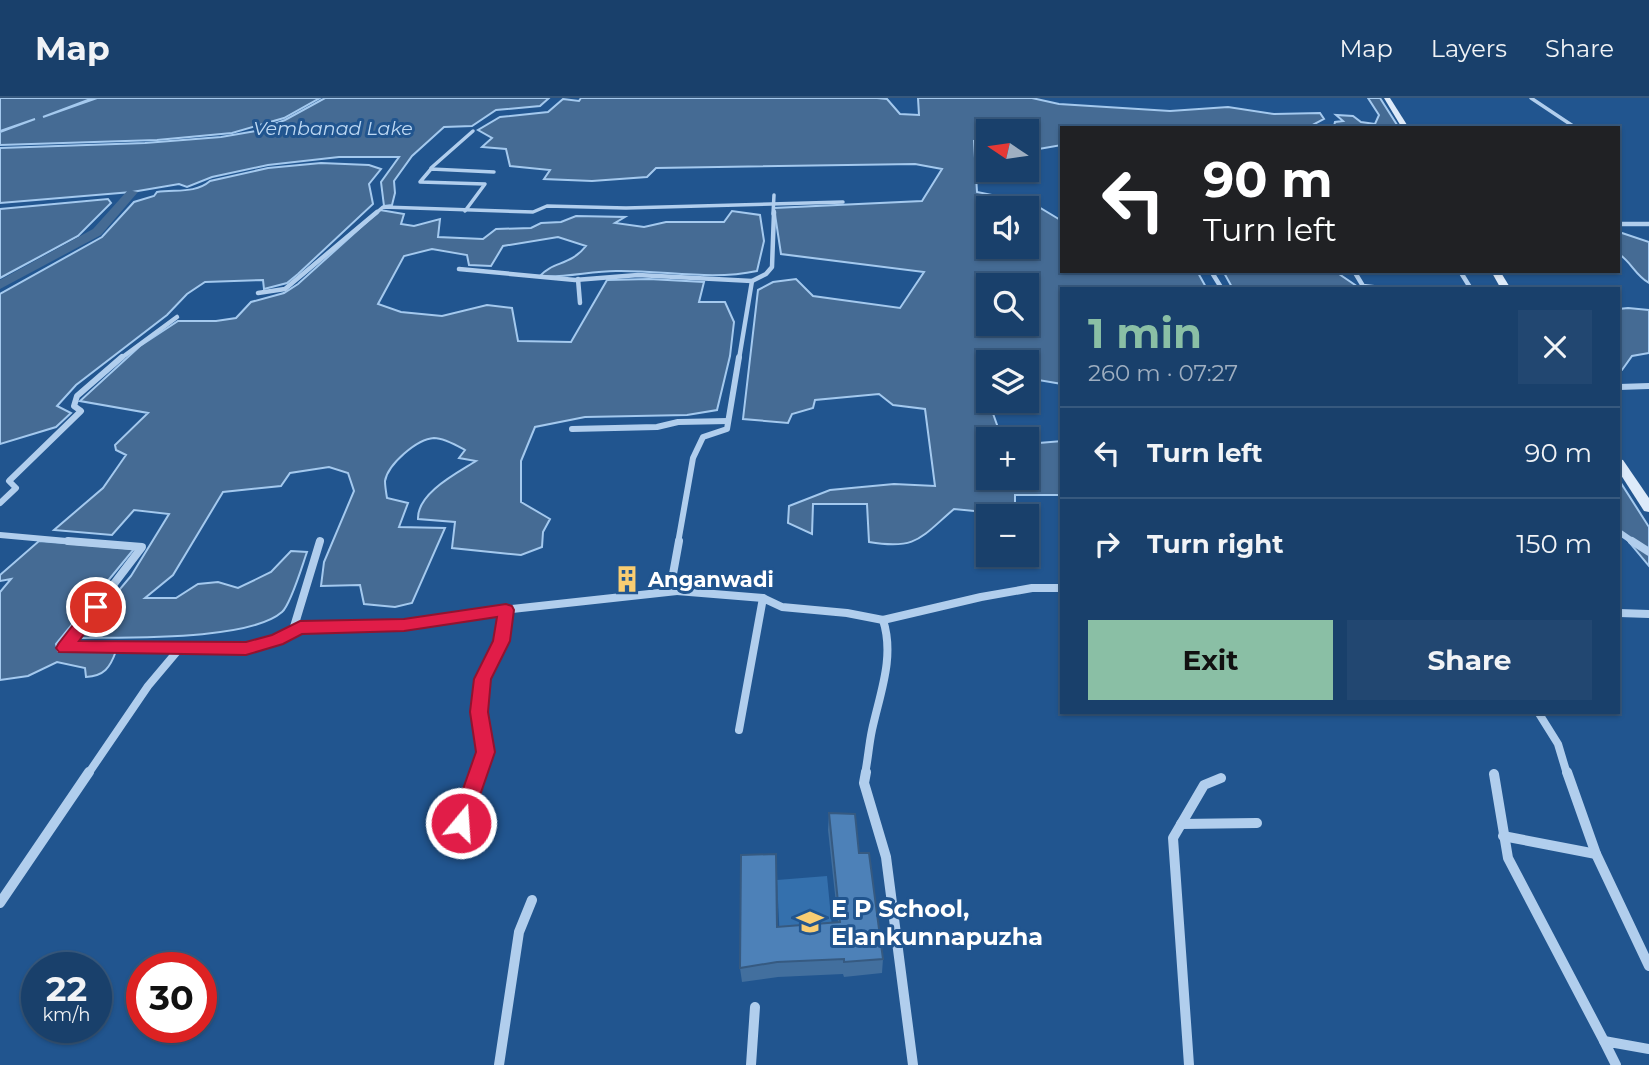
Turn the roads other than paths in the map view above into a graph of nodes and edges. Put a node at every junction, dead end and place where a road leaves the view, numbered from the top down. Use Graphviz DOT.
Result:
graph roads {
  1 [pos="1387,98"];
  2 [pos="1531,98"];
  3 [pos="1405,126"];
  4 [pos="1573,126"];
  5 [pos="473,131"];
  6 [pos="430,169"];
  7 [pos="494,172"];
  8 [pos="774,195"];
  9 [pos="844,202"];
  10 [pos="774,205"];
  11 [pos="465,211"];
  12 [pos="1620,224"];
  13 [pos="1649,224"];
  14 [pos="459,269"];
  15 [pos="1355,273"];
  16 [pos="579,279"];
  17 [pos="752,281"];
  18 [pos="1372,287"];
  19 [pos="258,293"];
  20 [pos="580,303"];
  21 [pos="177,317"];
  22 [pos="1649,386"];
  23 [pos="1620,387"];
  24 [pos="728,421"];
  25 [pos="572,429"];
  26 [pos="1620,464"];
  27 [pos="0,503"];
  28 [pos="1649,508"];
  29 [pos="1620,533"];
  30 [pos="0,535"];
  31 [pos="320,541"];
  32 [pos="1649,552"];
  33 [pos="1060,588"];
  34 [pos="677,591"];
  35 [pos="763,598"];
  36 [pos="506,610"];
  37 [pos="1620,613"];
  38 [pos="1649,614"];
  39 [pos="883,620"];
  40 [pos="293,631"];
  41 [pos="180,648"];
  42 [pos="1539,714"];
  43 [pos="739,730"];
  44 [pos="1494,774"];
  45 [pos="1221,778"];
  46 [pos="461,823"];
  47 [pos="1257,823"];
  48 [pos="1181,824"];
  49 [pos="1503,836"];
  50 [pos="1596,854"];
  51 [pos="531,900"];
  52 [pos="0,902"];
  53 [pos="1649,966"];
  54 [pos="755,1007"];
  55 [pos="1604,1041"];
  56 [pos="1649,1049"];
  57 [pos="499,1065"];
  58 [pos="751,1065"];
  59 [pos="913,1065"];
  60 [pos="1189,1065"];
  61 [pos="1616,1065"];
  1 -- 3 [label="street"];
  2 -- 4 [label="street"];
  5 -- 6 [label="street"];
  6 -- 7 [label="street"];
  6 -- 11 [label="street"];
  8 -- 10 [label="street"];
  9 -- 10 [label="street"];
  10 -- 11 [label="street"];
  10 -- 17 [label="street"];
  11 -- 19 [label="street"];
  12 -- 13 [label="street"];
  14 -- 16 [label="street"];
  15 -- 18 [label="street"];
  16 -- 17 [label="street"];
  16 -- 20 [label="street"];
  17 -- 24 [label="street"];
  21 -- 27 [label="street"];
  22 -- 23 [label="street"];
  24 -- 25 [label="street"];
  24 -- 34 [label="street"];
  26 -- 28 [label="street"];
  29 -- 32 [label="street"];
  30 -- 41 [label="street"];
  31 -- 40 [label="street"];
  33 -- 39 [label="street"];
  34 -- 35 [label="street"];
  34 -- 36 [label="street"];
  35 -- 39 [label="street"];
  35 -- 43 [label="street"];
  36 -- 40 [label="street"];
  36 -- 46 [label="street"];
  37 -- 38 [label="street"];
  39 -- 59 [label="street"];
  40 -- 41 [label="street"];
  41 -- 52 [label="street"];
  42 -- 50 [label="street"];
  44 -- 49 [label="street"];
  45 -- 48 [label="street"];
  47 -- 48 [label="street"];
  48 -- 60 [label="street"];
  49 -- 50 [label="street"];
  49 -- 55 [label="street"];
  50 -- 53 [label="street"];
  51 -- 57 [label="street"];
  54 -- 58 [label="street"];
  55 -- 56 [label="street"];
  55 -- 61 [label="street"];
}
